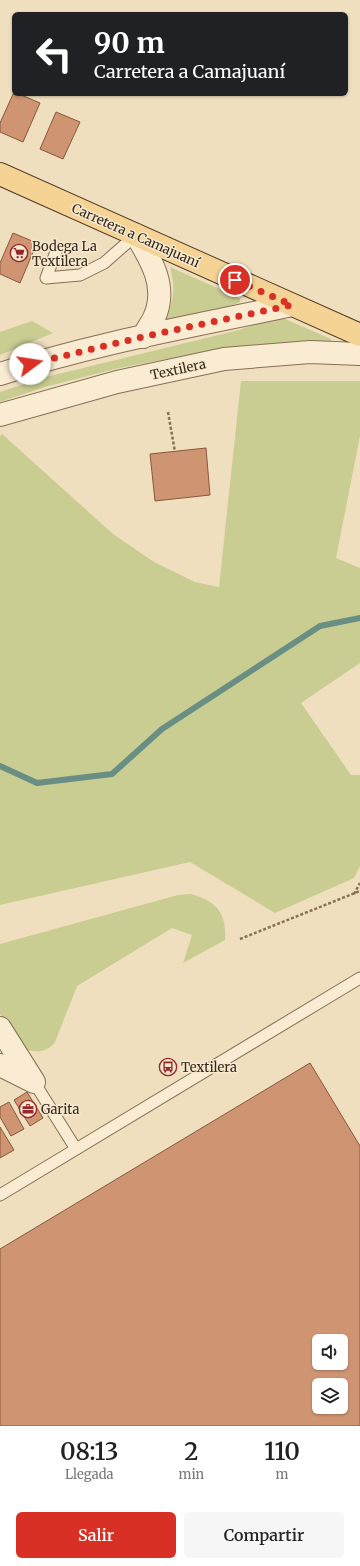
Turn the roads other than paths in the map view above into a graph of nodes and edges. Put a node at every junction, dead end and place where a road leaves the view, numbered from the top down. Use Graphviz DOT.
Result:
graph roads {
  1 [pos="0,174"];
  2 [pos="136,235"];
  3 [pos="57,249"];
  4 [pos="292,305"];
  5 [pos="360,335"];
  6 [pos="142,337"];
  7 [pos="360,354"];
  8 [pos="0,374"];
  9 [pos="0,415"];
  10 [pos="360,978"];
  11 [pos="0,1028"];
  12 [pos="0,1065"];
  13 [pos="34,1082"];
  14 [pos="76,1149"];
  15 [pos="0,1195"];
  1 -- 2 [label="main road, Carretera a Camajuaní"];
  2 -- 3 [label="lane"];
  2 -- 4 [label="main road, Carretera a Camajuaní"];
  2 -- 6 [label="street"];
  4 -- 5 [label="main road, Carretera a Camajuaní"];
  4 -- 6 [label="street"];
  6 -- 8 [label="street"];
  7 -- 9 [label="street, Textilera"];
  10 -- 14 [label="lane"];
  11 -- 13 [label="street"];
  12 -- 13 [label="street"];
  13 -- 14 [label="lane"];
  14 -- 15 [label="lane"];
}
